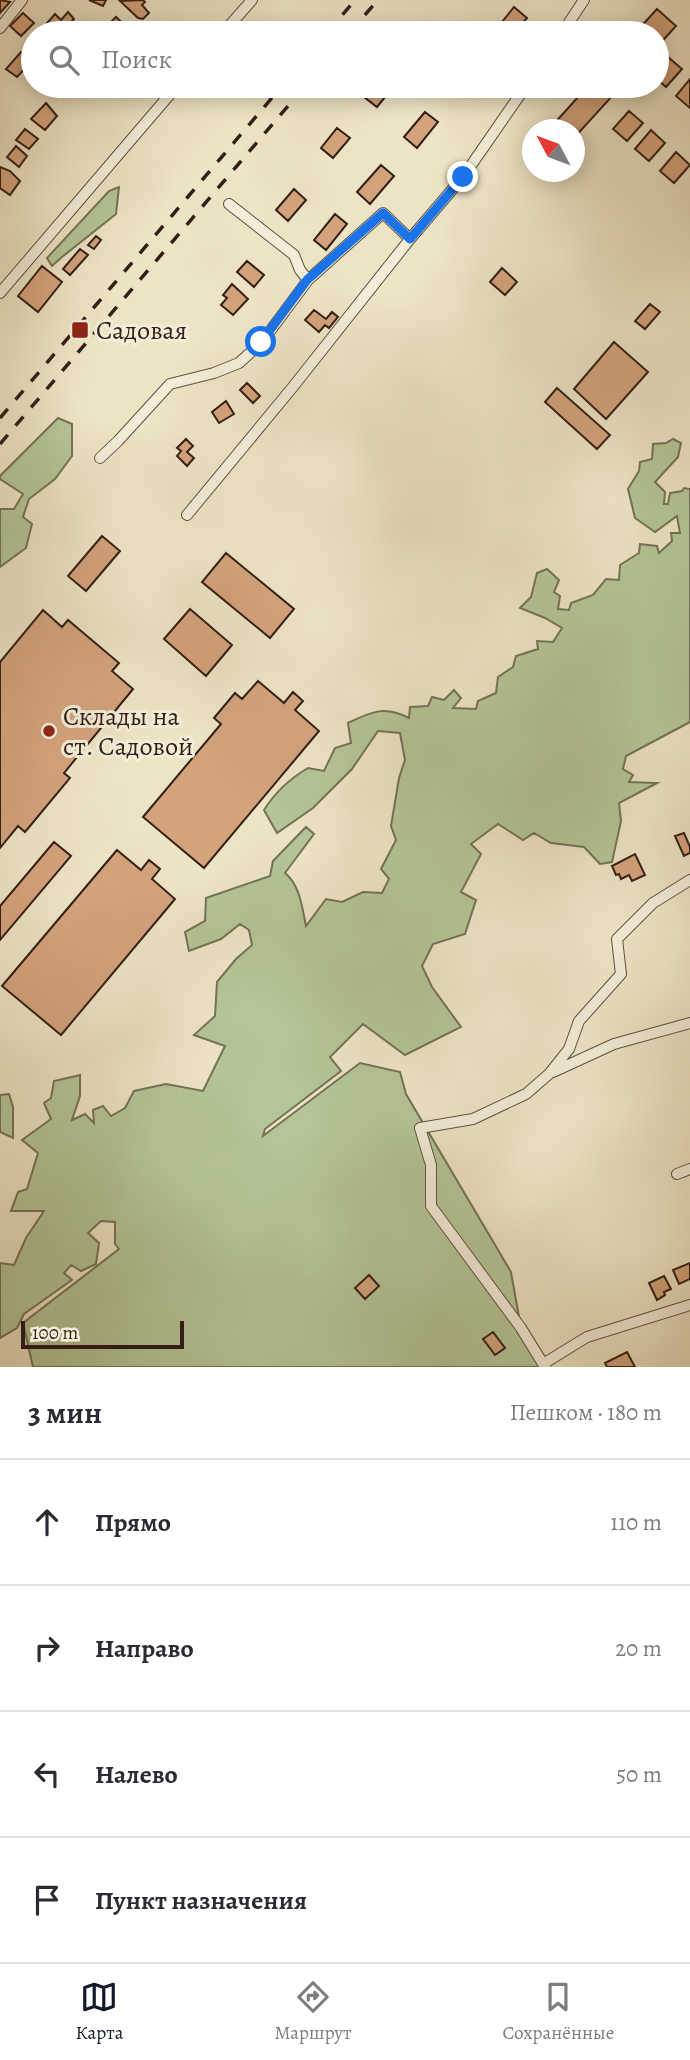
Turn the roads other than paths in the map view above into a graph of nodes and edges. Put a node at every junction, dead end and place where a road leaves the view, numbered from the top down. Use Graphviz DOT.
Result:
graph roads {
  1 [pos="22,0"];
  2 [pos="252,0"];
  3 [pos="584,0"];
  4 [pos="234,21"];
  5 [pos="570,21"];
  6 [pos="0,28"];
  7 [pos="167,98"];
  8 [pos="518,98"];
  9 [pos="229,204"];
  10 [pos="410,239"];
  11 [pos="307,280"];
  12 [pos="0,293"];
  13 [pos="100,457"];
  14 [pos="187,515"];
  15 [pos="690,880"];
  16 [pos="690,1023"];
  17 [pos="549,1074"];
  18 [pos="690,1169"];
  19 [pos="677,1174"];
  20 [pos="690,1305"];
  21 [pos="544,1366"];
  1 -- 6 [label="street"];
  2 -- 4 [label="street"];
  3 -- 5 [label="street"];
  7 -- 12 [label="street"];
  8 -- 10 [label="street"];
  9 -- 11 [label="street"];
  10 -- 11 [label="street"];
  10 -- 14 [label="street"];
  11 -- 13 [label="street"];
  15 -- 17 [label="street"];
  16 -- 17 [label="street"];
  17 -- 21 [label="street"];
  18 -- 19 [label="street"];
  20 -- 21 [label="street"];
}
